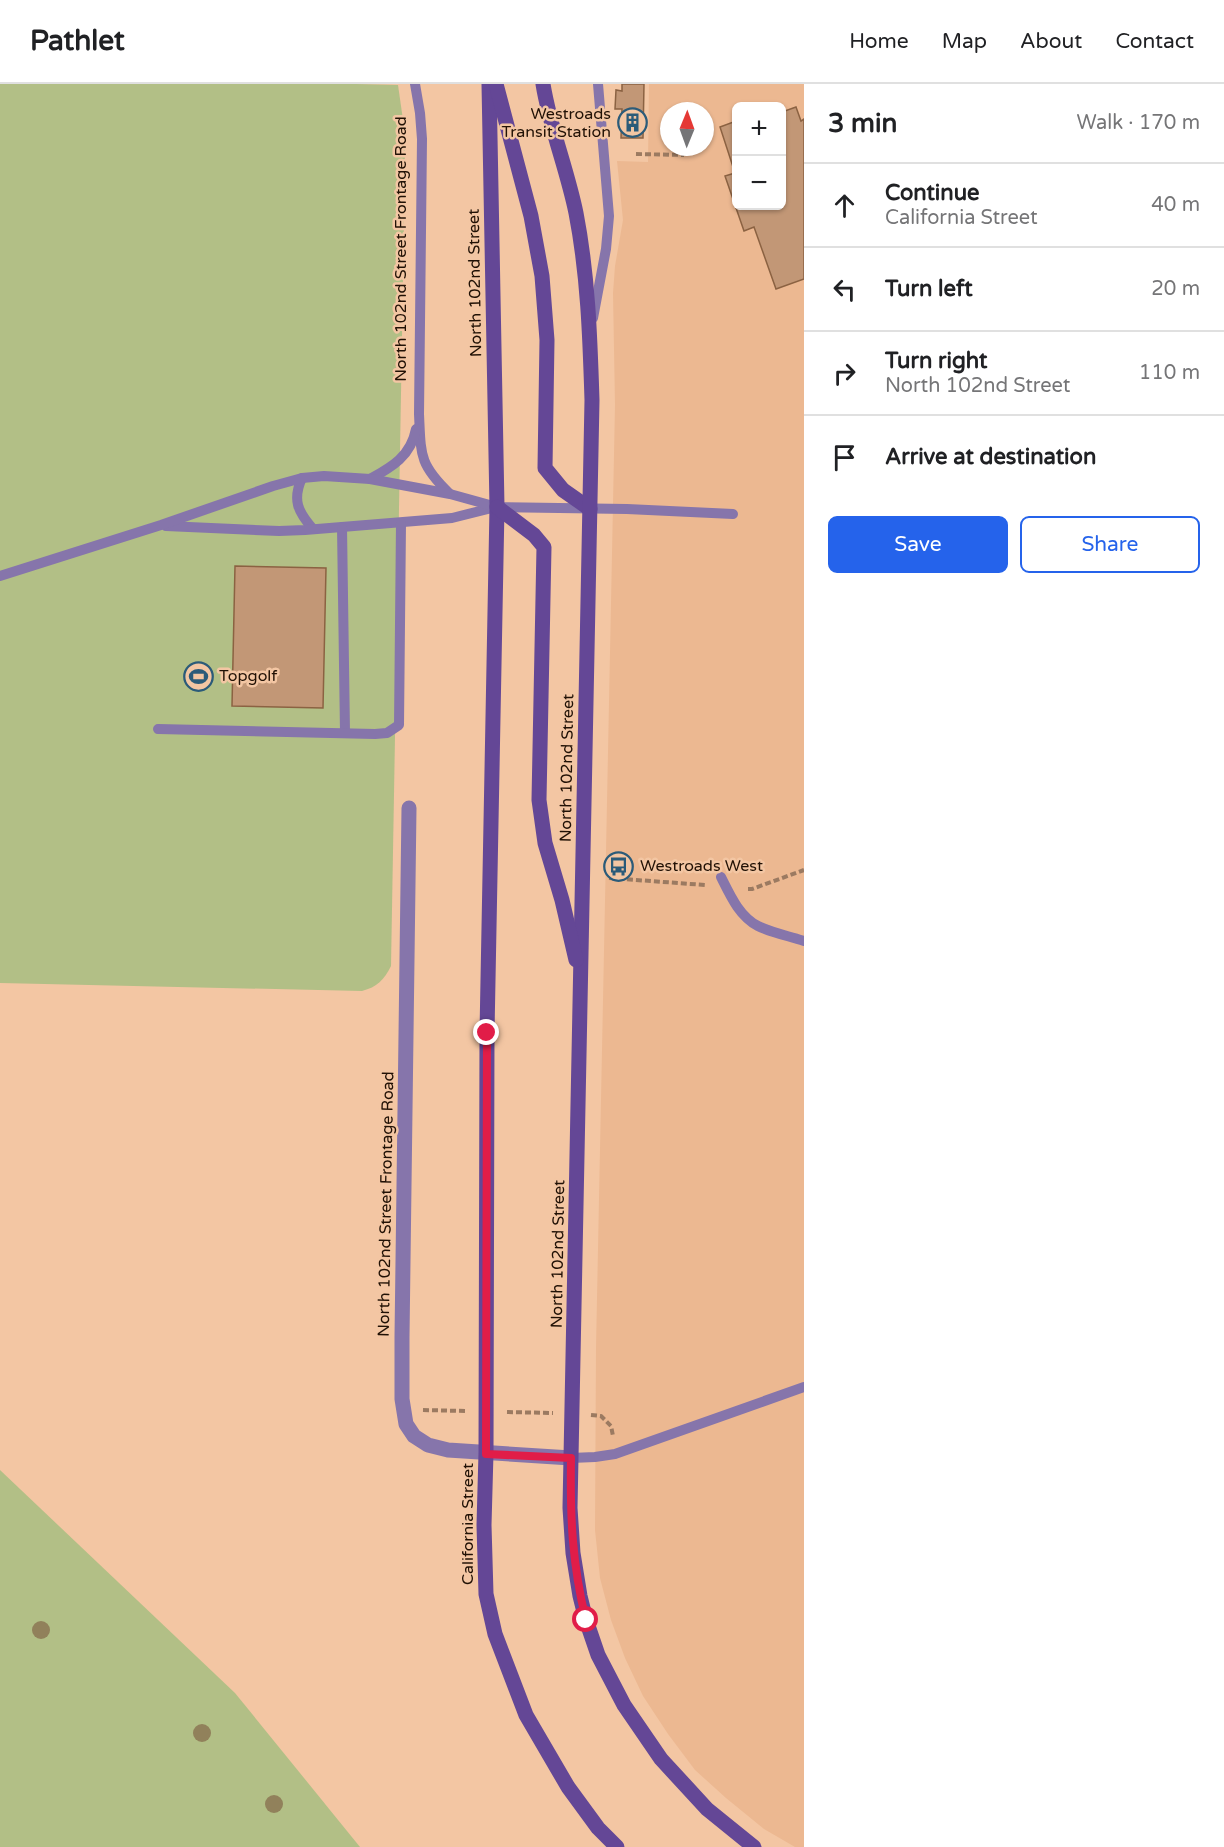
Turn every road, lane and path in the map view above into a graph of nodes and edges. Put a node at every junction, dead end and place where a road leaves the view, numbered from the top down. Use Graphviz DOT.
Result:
graph roads {
  1 [pos="415,84"];
  2 [pos="489,84"];
  3 [pos="496,84"];
  4 [pos="543,84"];
  5 [pos="598,84"];
  6 [pos="636,154"];
  7 [pos="660,154"];
  8 [pos="590,330"];
  9 [pos="418,414"];
  10 [pos="302,478"];
  11 [pos="370,479"];
  12 [pos="450,494"];
  13 [pos="497,507"];
  14 [pos="590,509"];
  15 [pos="733,514"];
  16 [pos="401,523"];
  17 [pos="161,525"];
  18 [pos="342,527"];
  19 [pos="313,529"];
  20 [pos="0,576"];
  21 [pos="158,729"];
  22 [pos="345,733"];
  23 [pos="409,808"];
  24 [pos="804,870"];
  25 [pos="721,877"];
  26 [pos="609,878"];
  27 [pos="726,888"];
  28 [pos="804,941"];
  29 [pos="582,984"];
  30 [pos="804,1387"];
  31 [pos="421,1410"];
  32 [pos="458,1410"];
  33 [pos="517,1412"];
  34 [pos="548,1413"];
  35 [pos="486,1454"];
  36 [pos="571,1458"];
  37 [pos="617,1847"];
  38 [pos="754,1847"];
  1 -- 9 [label="lane, North 102nd Street Frontage Road"];
  2 -- 13 [label="main road, North 102nd Street"];
  3 -- 14 [label="main road"];
  4 -- 8 [label="main road, North 102nd Street"];
  5 -- 8 [label="lane"];
  6 -- 7 [label="path"];
  8 -- 14 [label="main road, North 102nd Street"];
  9 -- 11 [label="lane"];
  9 -- 12 [label="lane"];
  10 -- 11 [label="lane"];
  10 -- 17 [label="lane"];
  10 -- 19 [label="lane"];
  11 -- 12 [label="lane"];
  12 -- 13 [label="lane"];
  13 -- 14 [label="lane"];
  13 -- 16 [label="lane"];
  13 -- 29 [label="main road"];
  13 -- 35 [label="main road, North 102nd Street"];
  14 -- 15 [label="lane"];
  14 -- 29 [label="main road, North 102nd Street"];
  16 -- 18 [label="lane"];
  16 -- 22 [label="lane"];
  17 -- 19 [label="lane"];
  17 -- 20 [label="lane"];
  18 -- 19 [label="lane"];
  18 -- 22 [label="lane"];
  21 -- 22 [label="lane"];
  23 -- 35 [label="street, North 102nd Street Frontage Road"];
  24 -- 27 [label="path"];
  25 -- 27 [label="lane"];
  26 -- 27 [label="path"];
  27 -- 28 [label="lane"];
  29 -- 36 [label="main road, North 102nd Street"];
  30 -- 36 [label="lane"];
  31 -- 32 [label="path"];
  33 -- 34 [label="path"];
  35 -- 36 [label="street, North 102nd Street Frontage Road"];
  35 -- 37 [label="main road, California Street"];
  36 -- 38 [label="main road"];
}
